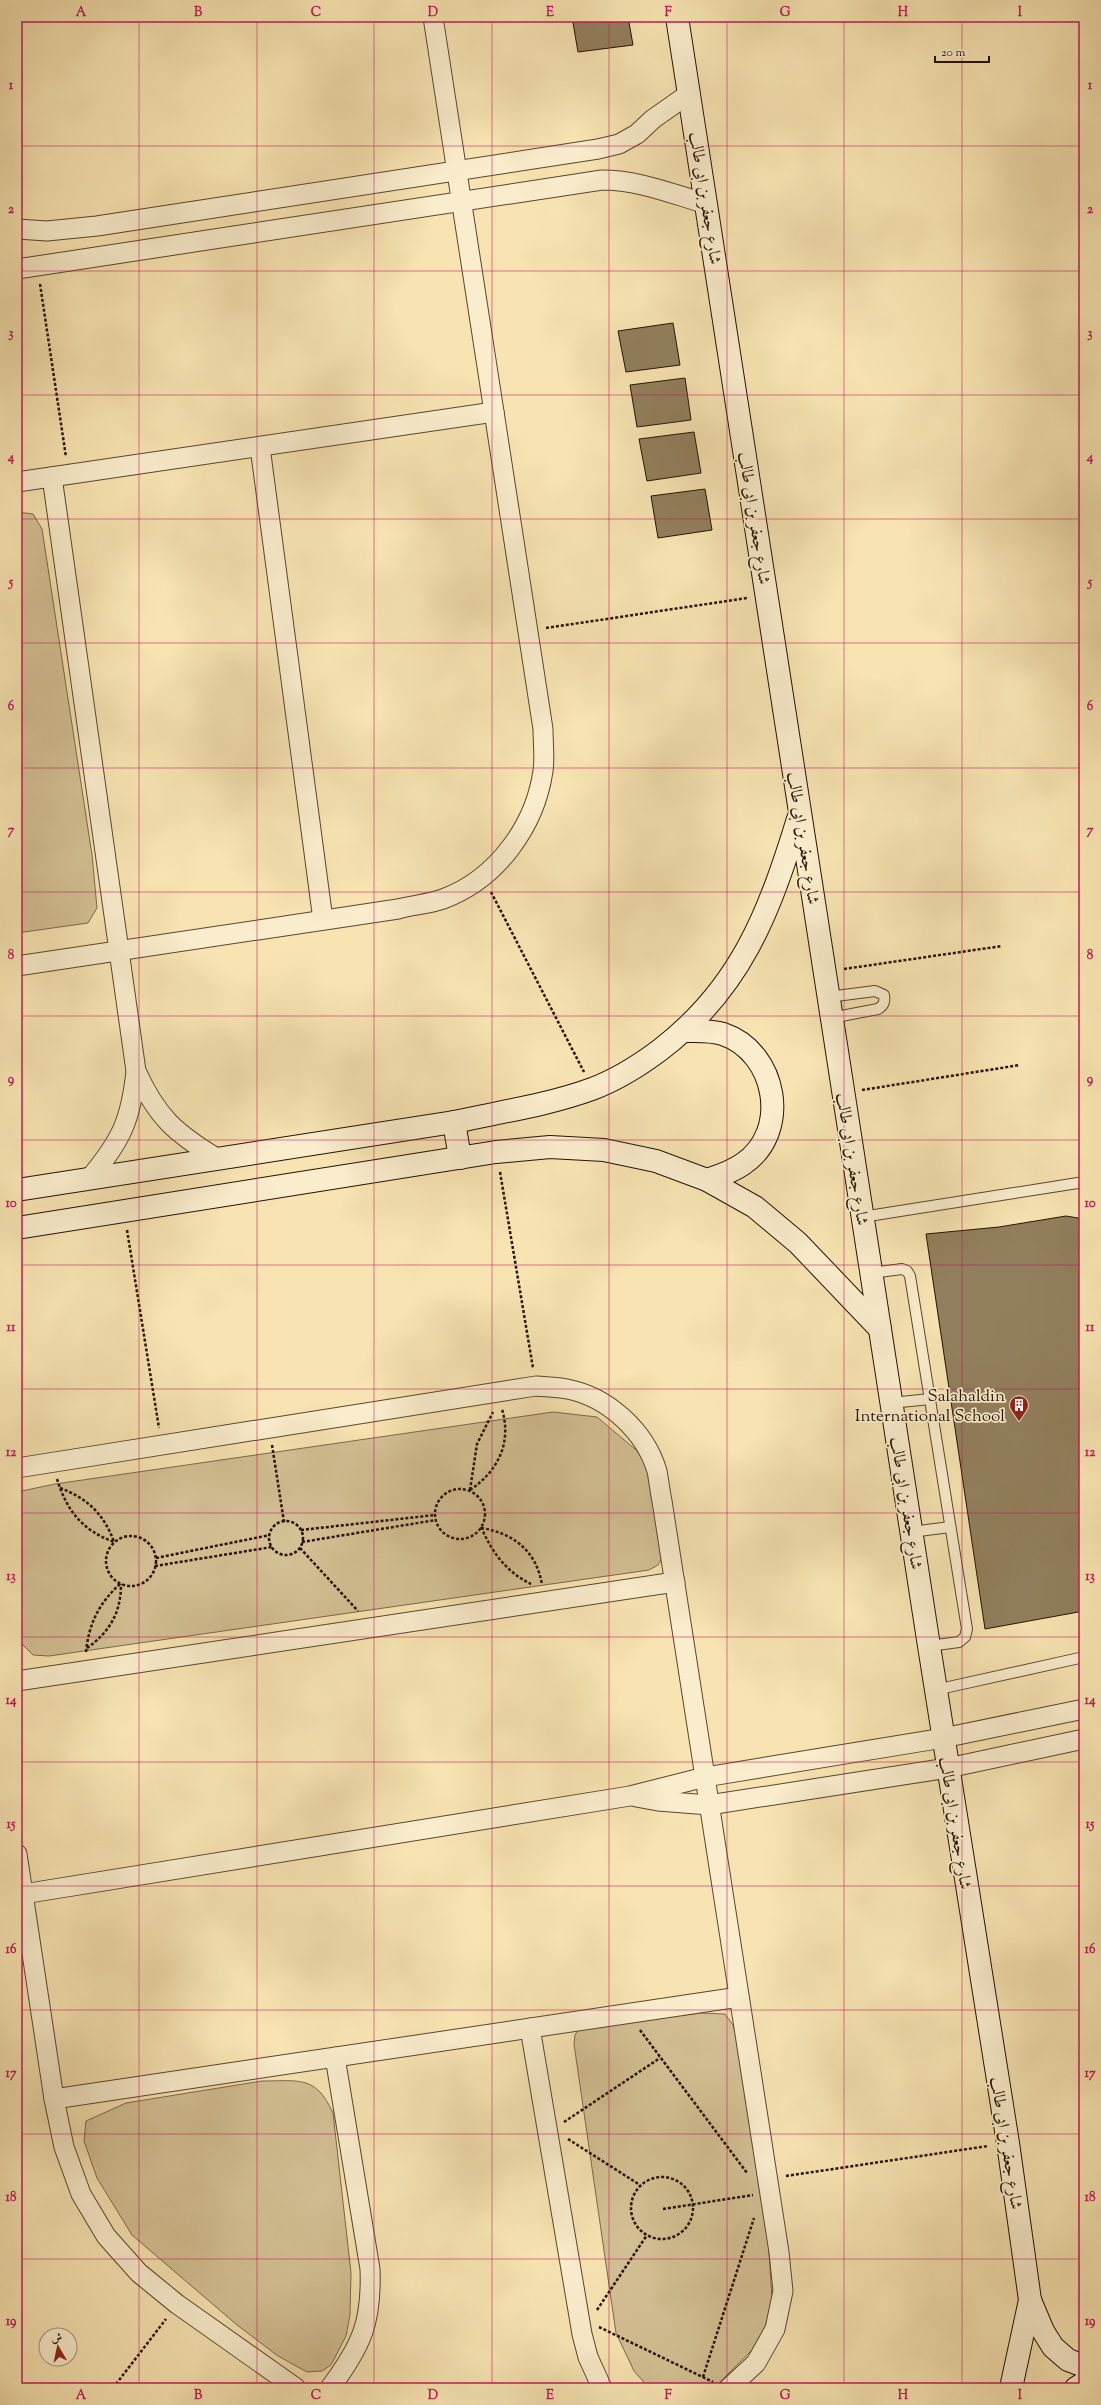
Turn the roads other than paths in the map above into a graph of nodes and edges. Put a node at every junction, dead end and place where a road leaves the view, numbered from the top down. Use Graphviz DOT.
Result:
graph roads {
  1 [pos="433,17"];
  2 [pos="677,17"];
  3 [pos="690,93"];
  4 [pos="457,171"];
  5 [pos="462,202"];
  6 [pos="707,204"];
  7 [pos="17,229"];
  8 [pos="17,269"];
  9 [pos="494,412"];
  10 [pos="260,447"];
  11 [pos="60,476"];
  12 [pos="17,482"];
  13 [pos="800,814"];
  14 [pos="323,920"];
  15 [pos="119,950"];
  16 [pos="17,966"];
  17 [pos="684,1031"];
  18 [pos="136,1071"];
  19 [pos="454,1122"];
  20 [pos="218,1158"];
  21 [pos="460,1158"];
  22 [pos="89,1179"];
  23 [pos="707,1180"];
  24 [pos="1084,1182"];
  25 [pos="17,1190"];
  26 [pos="862,1217"];
  27 [pos="17,1228"];
  28 [pos="871,1273"];
  29 [pos="880,1329"];
  30 [pos="930,1399"];
  31 [pos="891,1403"];
  32 [pos="17,1468"];
  33 [pos="950,1527"];
  34 [pos="911,1532"];
  35 [pos="675,1582"];
  36 [pos="929,1646"];
  37 [pos="1084,1657"];
  38 [pos="17,1681"];
  39 [pos="936,1690"];
  40 [pos="1084,1709"];
  41 [pos="943,1738"];
  42 [pos="1084,1739"];
  43 [pos="948,1768"];
  44 [pos="705,1777"];
  45 [pos="630,1796"];
  46 [pos="709,1805"];
  47 [pos="17,1854"];
  48 [pos="20,1895"];
  49 [pos="739,1997"];
  50 [pos="530,2028"];
  51 [pos="335,2057"];
  52 [pos="54,2099"];
  53 [pos="1030,2300"];
  54 [pos="1084,2366"];
  55 [pos="1084,2382"];
  56 [pos="723,2386"];
  57 [pos="296,2388"];
  58 [pos="330,2388"];
  59 [pos="602,2388"];
  60 [pos="1011,2388"];
  61 [pos="1076,2388"];
  1 -- 4 [label="street"];
  2 -- 3 [label="street, شارع جعفر بن ابى طالب"];
  3 -- 4 [label="street"];
  3 -- 6 [label="street, شارع جعفر بن ابى طالب"];
  4 -- 5 [label="street"];
  4 -- 7 [label="street"];
  5 -- 6 [label="street"];
  5 -- 8 [label="street"];
  5 -- 9 [label="street"];
  6 -- 13 [label="street, شارع جعفر بن ابى طالب"];
  9 -- 10 [label="street"];
  9 -- 14 [label="street"];
  10 -- 11 [label="street"];
  10 -- 14 [label="street"];
  11 -- 12 [label="street"];
  11 -- 15 [label="street"];
  13 -- 17 [label="street"];
  13 -- 26 [label="street, شارع جعفر بن ابى طالب"];
  14 -- 15 [label="street"];
  15 -- 16 [label="street"];
  15 -- 18 [label="street"];
  17 -- 19 [label="street"];
  17 -- 23 [label="street"];
  18 -- 20 [label="street"];
  18 -- 22 [label="street"];
  19 -- 20 [label="street"];
  19 -- 21 [label="street"];
  20 -- 22 [label="street"];
  21 -- 23 [label="street"];
  21 -- 27 [label="street"];
  22 -- 25 [label="street"];
  23 -- 29 [label="street"];
  24 -- 26 [label="lane"];
  26 -- 28 [label="street, شارع جعفر بن ابى طالب"];
  28 -- 29 [label="street, شارع جعفر بن ابى طالب"];
  28 -- 30 [label="lane"];
  29 -- 31 [label="street, شارع جعفر بن ابى طالب"];
  30 -- 31 [label="lane"];
  30 -- 33 [label="lane"];
  31 -- 34 [label="street, شارع جعفر بن ابى طالب"];
  32 -- 35 [label="street"];
  33 -- 34 [label="lane"];
  33 -- 36 [label="lane"];
  34 -- 36 [label="street, شارع جعفر بن ابى طالب"];
  35 -- 38 [label="street"];
  35 -- 44 [label="street"];
  36 -- 39 [label="street, شارع جعفر بن ابى طالب"];
  37 -- 39 [label="lane"];
  39 -- 41 [label="street, شارع جعفر بن ابى طالب"];
  40 -- 41 [label="street"];
  41 -- 43 [label="street, شارع جعفر بن ابى طالب"];
  41 -- 44 [label="street"];
  42 -- 43 [label="street"];
  43 -- 46 [label="street"];
  43 -- 53 [label="street, شارع جعفر بن ابى طالب"];
  44 -- 45 [label="street"];
  44 -- 46 [label="street"];
  45 -- 46 [label="street"];
  45 -- 48 [label="street"];
  46 -- 49 [label="street"];
  47 -- 48 [label="street"];
  48 -- 52 [label="street"];
  49 -- 50 [label="street"];
  49 -- 56 [label="street"];
  50 -- 51 [label="street"];
  50 -- 59 [label="street"];
  51 -- 52 [label="street"];
  51 -- 58 [label="street"];
  52 -- 57 [label="street"];
  53 -- 54 [label="street, شارع جعفر بن ابى طالب"];
  53 -- 60 [label="street, شارع جعفر بن ابى طالب"];
  55 -- 61 [label="street"];
}
